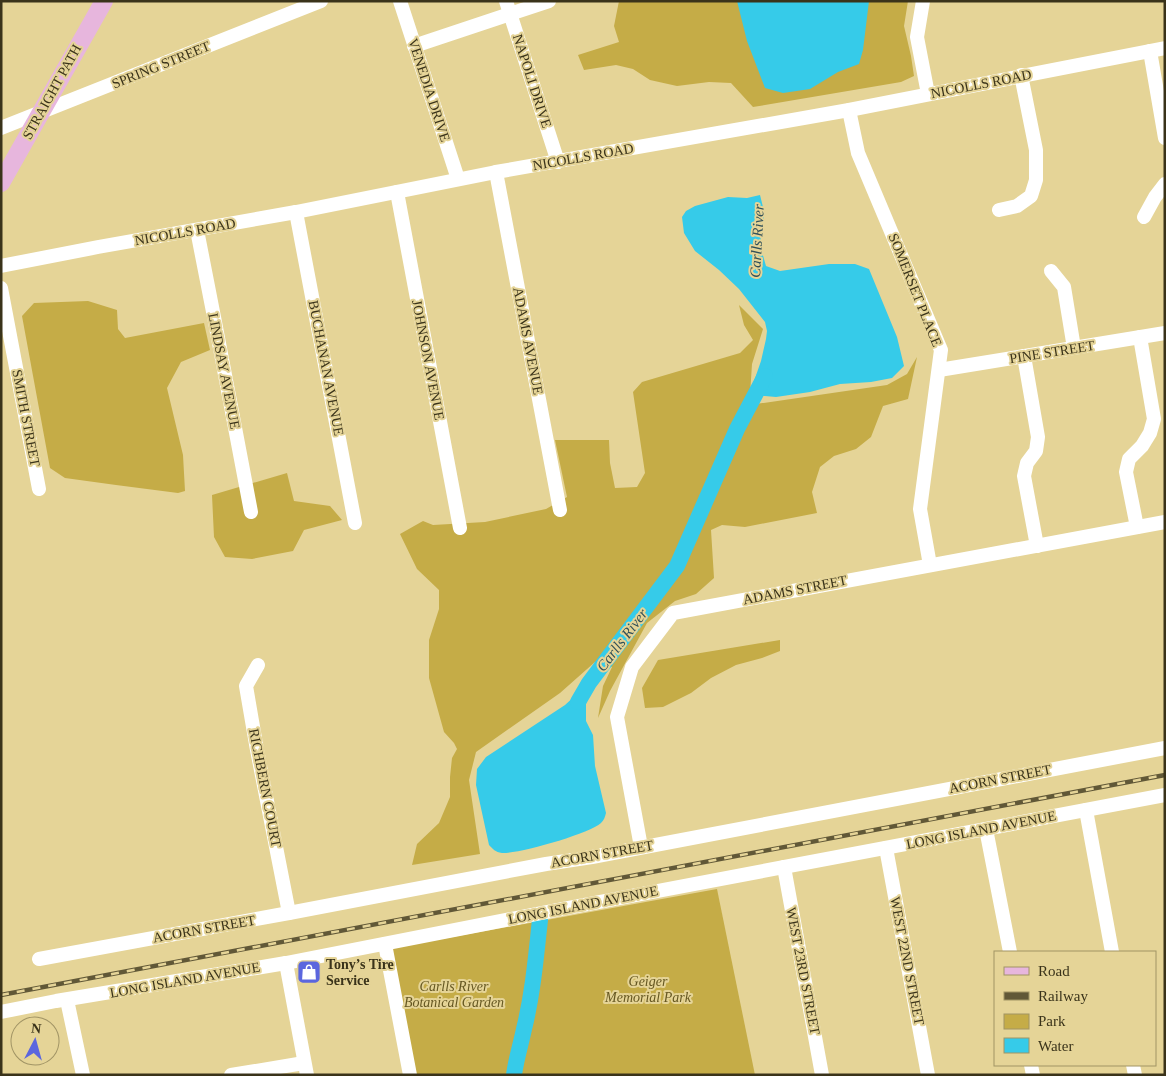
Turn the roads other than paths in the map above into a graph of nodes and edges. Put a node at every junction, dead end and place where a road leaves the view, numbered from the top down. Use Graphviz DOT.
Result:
graph roads {
  1 [pos="104,1"];
  2 [pos="321,1"];
  3 [pos="400,1"];
  4 [pos="550,1"];
  5 [pos="923,1"];
  6 [pos="509,8"];
  7 [pos="414,46"];
  8 [pos="1165,48"];
  9 [pos="1150,51"];
  10 [pos="1021,76"];
  11 [pos="928,94"];
  12 [pos="849,110"];
  13 [pos="40,113"];
  14 [pos="1,128"];
  15 [pos="1165,138"];
  16 [pos="558,162"];
  17 [pos="496,172"];
  18 [pos="458,179"];
  19 [pos="1,183"];
  20 [pos="1165,184"];
  21 [pos="397,192"];
  22 [pos="999,210"];
  23 [pos="296,212"];
  24 [pos="1144,217"];
  25 [pos="197,230"];
  26 [pos="1,266"];
  27 [pos="1051,271"];
  28 [pos="1,288"];
  29 [pos="1165,333"];
  30 [pos="1140,337"];
  31 [pos="1074,348"];
  32 [pos="1024,356"];
  33 [pos="939,370"];
  34 [pos="39,489"];
  35 [pos="560,510"];
  36 [pos="251,512"];
  37 [pos="1165,522"];
  38 [pos="355,523"];
  39 [pos="1137,527"];
  40 [pos="460,528"];
  41 [pos="1037,546"];
  42 [pos="930,565"];
  43 [pos="258,665"];
  44 [pos="1165,748"];
  45 [pos="1165,795"];
  46 [pos="1086,810"];
  47 [pos="986,829"];
  48 [pos="641,847"];
  49 [pos="886,848"];
  50 [pos="784,867"];
  51 [pos="289,913"];
  52 [pos="385,944"];
  53 [pos="1010,951"];
  54 [pos="1112,951"];
  55 [pos="39,959"];
  56 [pos="286,963"];
  57 [pos="67,1000"];
  58 [pos="1,1012"];
  59 [pos="306,1069"];
  60 [pos="83,1075"];
  61 [pos="231,1075"];
  62 [pos="410,1075"];
  63 [pos="822,1075"];
  64 [pos="928,1075"];
  1 -- 13 [label="main road, STRAIGHT PATH"];
  2 -- 13 [label="street, SPRING STREET"];
  3 -- 7 [label="street, VENEDIA DRIVE"];
  4 -- 6 [label="street"];
  5 -- 11 [label="street"];
  6 -- 7 [label="street"];
  6 -- 16 [label="street, NAPOLI DRIVE"];
  7 -- 18 [label="street, VENEDIA DRIVE"];
  8 -- 9 [label="street, NICOLLS ROAD"];
  9 -- 10 [label="street, NICOLLS ROAD"];
  9 -- 15 [label="street"];
  10 -- 11 [label="street, NICOLLS ROAD"];
  10 -- 22 [label="street"];
  11 -- 12 [label="street, NICOLLS ROAD"];
  12 -- 16 [label="street, NICOLLS ROAD"];
  12 -- 33 [label="street, SOMERSET PLACE"];
  13 -- 14 [label="street, SPRING STREET"];
  13 -- 19 [label="main road, STRAIGHT PATH"];
  16 -- 17 [label="street, NICOLLS ROAD"];
  17 -- 18 [label="street, NICOLLS ROAD"];
  17 -- 35 [label="street, ADAMS AVENUE"];
  18 -- 21 [label="street, NICOLLS ROAD"];
  20 -- 24 [label="street"];
  21 -- 23 [label="street, NICOLLS ROAD"];
  21 -- 40 [label="street, JOHNSON AVENUE"];
  23 -- 25 [label="street, NICOLLS ROAD"];
  23 -- 38 [label="street, BUCHANAN AVENUE"];
  25 -- 26 [label="street, NICOLLS ROAD"];
  25 -- 36 [label="street, LINDSAY AVENUE"];
  27 -- 31 [label="street"];
  28 -- 34 [label="street, SMITH STREET"];
  29 -- 30 [label="street, PINE STREET"];
  30 -- 31 [label="street, PINE STREET"];
  30 -- 39 [label="street"];
  31 -- 32 [label="street, PINE STREET"];
  32 -- 33 [label="street, PINE STREET"];
  32 -- 41 [label="street"];
  33 -- 42 [label="street, SOMERSET PLACE"];
  37 -- 39 [label="street, ADAMS STREET"];
  39 -- 41 [label="street, ADAMS STREET"];
  41 -- 42 [label="street, ADAMS STREET"];
  42 -- 48 [label="street, ADAMS STREET"];
  43 -- 51 [label="street, RICHBERN COURT"];
  44 -- 48 [label="street, ACORN STREET"];
  45 -- 46 [label="street, LONG ISLAND AVENUE"];
  46 -- 47 [label="street, LONG ISLAND AVENUE"];
  46 -- 54 [label="street"];
  47 -- 49 [label="street, LONG ISLAND AVENUE"];
  47 -- 53 [label="street"];
  48 -- 51 [label="street, ACORN STREET"];
  49 -- 50 [label="street, LONG ISLAND AVENUE"];
  49 -- 64 [label="street, WEST 22ND STREET"];
  50 -- 52 [label="street, LONG ISLAND AVENUE"];
  50 -- 63 [label="street, WEST 23RD STREET"];
  51 -- 55 [label="street, ACORN STREET"];
  52 -- 56 [label="street, LONG ISLAND AVENUE"];
  52 -- 62 [label="street"];
  56 -- 57 [label="street, LONG ISLAND AVENUE"];
  56 -- 59 [label="street"];
  57 -- 58 [label="street, LONG ISLAND AVENUE"];
  57 -- 60 [label="street"];
  59 -- 61 [label="street"];
}
